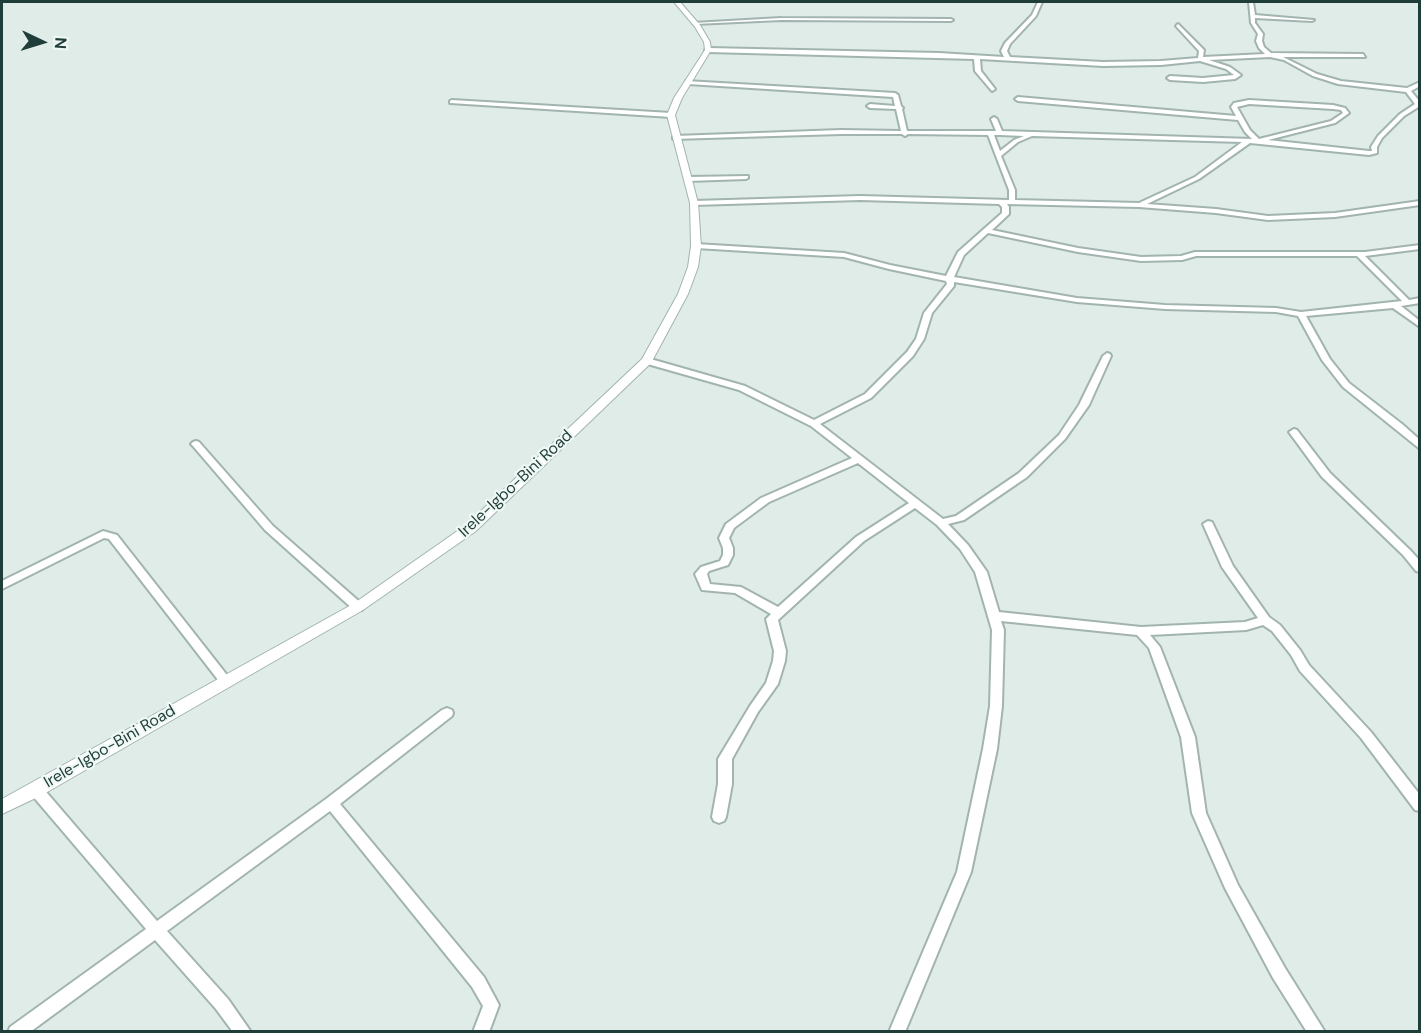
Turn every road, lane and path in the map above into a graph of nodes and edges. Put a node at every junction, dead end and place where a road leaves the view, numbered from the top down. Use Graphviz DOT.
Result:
graph roads {
  1 [pos="677,2"];
  2 [pos="1040,2"];
  3 [pos="1251,2"];
  4 [pos="1253,16"];
  5 [pos="951,20"];
  6 [pos="1312,20"];
  7 [pos="695,23"];
  8 [pos="1178,25"];
  9 [pos="708,50"];
  10 [pos="1270,55"];
  11 [pos="1363,56"];
  12 [pos="977,57"];
  13 [pos="1008,59"];
  14 [pos="1200,59"];
  15 [pos="1170,78"];
  16 [pos="688,82"];
  17 [pos="1419,84"];
  18 [pos="992,89"];
  19 [pos="1408,90"];
  20 [pos="1018,99"];
  21 [pos="452,102"];
  22 [pos="870,106"];
  23 [pos="900,108"];
  24 [pos="671,115"];
  25 [pos="1240,118"];
  26 [pos="994,119"];
  27 [pos="990,133"];
  28 [pos="1000,133"];
  29 [pos="905,134"];
  30 [pos="1030,134"];
  31 [pos="675,138"];
  32 [pos="1248,141"];
  33 [pos="1258,141"];
  34 [pos="998,156"];
  35 [pos="746,177"];
  36 [pos="688,179"];
  37 [pos="1001,202"];
  38 [pos="1012,202"];
  39 [pos="694,203"];
  40 [pos="1419,203"];
  41 [pos="1139,205"];
  42 [pos="989,231"];
  43 [pos="696,246"];
  44 [pos="1419,247"];
  45 [pos="1359,254"];
  46 [pos="949,279"];
  47 [pos="1419,300"];
  48 [pos="1407,302"];
  49 [pos="1394,305"];
  50 [pos="1301,314"];
  51 [pos="1419,325"];
  52 [pos="1107,356"];
  53 [pos="647,361"];
  54 [pos="814,424"];
  55 [pos="1294,432"];
  56 [pos="196,444"];
  57 [pos="1419,446"];
  58 [pos="858,459"];
  59 [pos="916,503"];
  60 [pos="941,523"];
  61 [pos="1208,524"];
  62 [pos="1419,569"];
  63 [pos="2,585"];
  64 [pos="358,607"];
  65 [pos="779,613"];
  66 [pos="995,616"];
  67 [pos="1265,620"];
  68 [pos="1141,631"];
  69 [pos="226,682"];
  70 [pos="447,713"];
  71 [pos="36,790"];
  72 [pos="331,803"];
  73 [pos="1419,806"];
  74 [pos="2,807"];
  75 [pos="719,817"];
  76 [pos="155,929"];
  77 [pos="16,1032"];
  78 [pos="243,1032"];
  79 [pos="481,1032"];
  80 [pos="897,1032"];
  81 [pos="1317,1032"];
  1 -- 7 [label="street"];
  2 -- 13 [label="street"];
  3 -- 4 [label="street"];
  4 -- 6 [label="street"];
  4 -- 10 [label="street"];
  5 -- 7 [label="street"];
  7 -- 9 [label="street"];
  8 -- 14 [label="street"];
  9 -- 12 [label="street"];
  9 -- 16 [label="street"];
  10 -- 11 [label="street"];
  10 -- 14 [label="street"];
  10 -- 19 [label="street"];
  12 -- 13 [label="street"];
  12 -- 18 [label="street"];
  13 -- 14 [label="street"];
  14 -- 15 [label="street"];
  16 -- 23 [label="street"];
  16 -- 24 [label="street"];
  17 -- 19 [label="street"];
  19 -- 33 [label="street"];
  20 -- 25 [label="street"];
  21 -- 24 [label="street"];
  22 -- 23 [label="street"];
  23 -- 29 [label="street"];
  24 -- 31 [label="street, Irele-Igbo-Bini Road"];
  25 -- 33 [label="street"];
  25 -- 33 [label="street"];
  26 -- 28 [label="street"];
  27 -- 28 [label="street"];
  27 -- 29 [label="street"];
  27 -- 34 [label="street"];
  28 -- 30 [label="street"];
  29 -- 31 [label="street"];
  30 -- 32 [label="street"];
  30 -- 34 [label="street"];
  31 -- 36 [label="street, Irele-Igbo-Bini Road"];
  32 -- 33 [label="street"];
  32 -- 41 [label="street"];
  34 -- 38 [label="street"];
  35 -- 36 [label="street"];
  36 -- 39 [label="street, Irele-Igbo-Bini Road"];
  37 -- 38 [label="street"];
  37 -- 39 [label="street"];
  37 -- 42 [label="street"];
  38 -- 41 [label="street"];
  39 -- 43 [label="street, Irele-Igbo-Bini Road"];
  40 -- 41 [label="street"];
  42 -- 45 [label="street"];
  42 -- 46 [label="street"];
  43 -- 46 [label="street"];
  43 -- 53 [label="street, Irele-Igbo-Bini Road"];
  44 -- 45 [label="street"];
  45 -- 48 [label="street"];
  46 -- 50 [label="street"];
  46 -- 54 [label="street"];
  47 -- 48 [label="street"];
  48 -- 49 [label="street"];
  49 -- 50 [label="street"];
  49 -- 51 [label="street"];
  50 -- 57 [label="street"];
  52 -- 60 [label="street"];
  53 -- 54 [label="street"];
  53 -- 64 [label="street, Irele-Igbo-Bini Road"];
  54 -- 58 [label="street"];
  55 -- 62 [label="street"];
  56 -- 64 [label="street"];
  58 -- 59 [label="street"];
  58 -- 65 [label="street"];
  59 -- 60 [label="street"];
  59 -- 65 [label="street"];
  60 -- 66 [label="street"];
  61 -- 67 [label="street"];
  63 -- 69 [label="street"];
  64 -- 69 [label="street, Irele-Igbo-Bini Road"];
  65 -- 75 [label="street"];
  66 -- 68 [label="street"];
  66 -- 80 [label="street"];
  67 -- 68 [label="street"];
  67 -- 73 [label="street"];
  68 -- 81 [label="street"];
  69 -- 71 [label="street, Irele-Igbo-Bini Road"];
  70 -- 72 [label="street"];
  71 -- 74 [label="street, Irele-Igbo-Bini Road"];
  71 -- 76 [label="street"];
  72 -- 76 [label="street"];
  72 -- 79 [label="street"];
  76 -- 77 [label="street"];
  76 -- 78 [label="street"];
}
